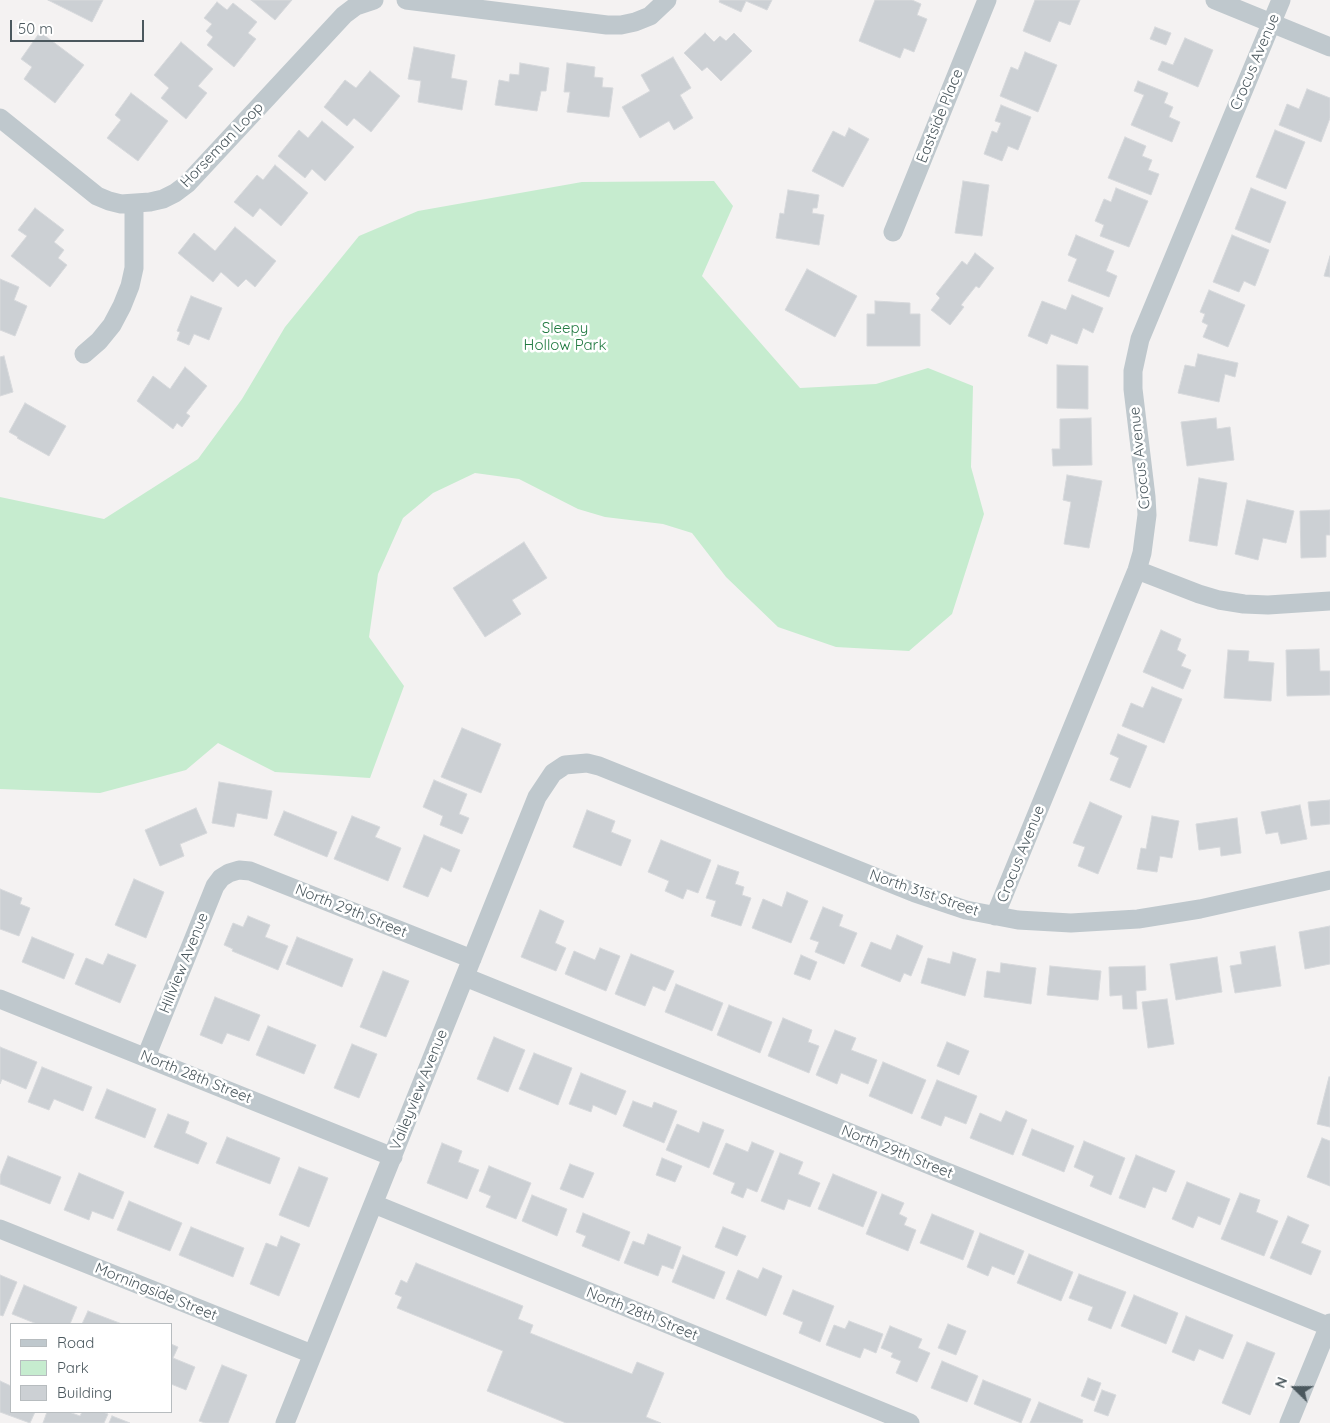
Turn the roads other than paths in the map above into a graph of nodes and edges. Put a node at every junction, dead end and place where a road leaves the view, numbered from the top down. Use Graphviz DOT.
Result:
graph roads {
  1 [pos="374,0"];
  2 [pos="406,0"];
  3 [pos="667,0"];
  4 [pos="987,0"];
  5 [pos="1215,0"];
  6 [pos="1281,0"];
  7 [pos="1271,22"];
  8 [pos="1330,47"];
  9 [pos="0,118"];
  10 [pos="134,204"];
  11 [pos="893,232"];
  12 [pos="84,354"];
  13 [pos="1137,570"];
  14 [pos="1330,601"];
  15 [pos="564,765"];
  16 [pos="228,873"];
  17 [pos="1330,880"];
  18 [pos="995,916"];
  19 [pos="472,959"];
  20 [pos="465,977"];
  21 [pos="0,998"];
  22 [pos="146,1057"];
  23 [pos="393,1157"];
  24 [pos="374,1204"];
  25 [pos="0,1229"];
  26 [pos="1330,1326"];
  27 [pos="312,1354"];
  28 [pos="285,1423"];
  29 [pos="910,1423"];
  30 [pos="1289,1423"];
  1 -- 10 [label="street, Horseman Loop"];
  2 -- 3 [label="street"];
  4 -- 11 [label="street, Eastside Place"];
  5 -- 7 [label="street"];
  6 -- 7 [label="street, Crocus Avenue"];
  7 -- 8 [label="street"];
  7 -- 13 [label="street, Crocus Avenue"];
  9 -- 10 [label="street, Horseman Loop"];
  10 -- 12 [label="street"];
  13 -- 14 [label="street"];
  13 -- 18 [label="street, Crocus Avenue"];
  15 -- 18 [label="street, North 31st Street"];
  15 -- 19 [label="street, Valleyview Avenue"];
  16 -- 19 [label="street, North 29th Street"];
  16 -- 22 [label="street, Hillview Avenue"];
  17 -- 18 [label="street, North 31st Street"];
  19 -- 20 [label="street, Valleyview Avenue"];
  20 -- 23 [label="street, Valleyview Avenue"];
  20 -- 26 [label="street, North 29th Street"];
  21 -- 22 [label="street, North 28th Street"];
  22 -- 23 [label="street, North 28th Street"];
  23 -- 24 [label="street, Valleyview Avenue"];
  24 -- 27 [label="street, Valleyview Avenue"];
  24 -- 29 [label="street, North 28th Street"];
  25 -- 27 [label="street, Morningside Street"];
  26 -- 30 [label="street"];
  27 -- 28 [label="street, Valleyview Avenue"];
}
